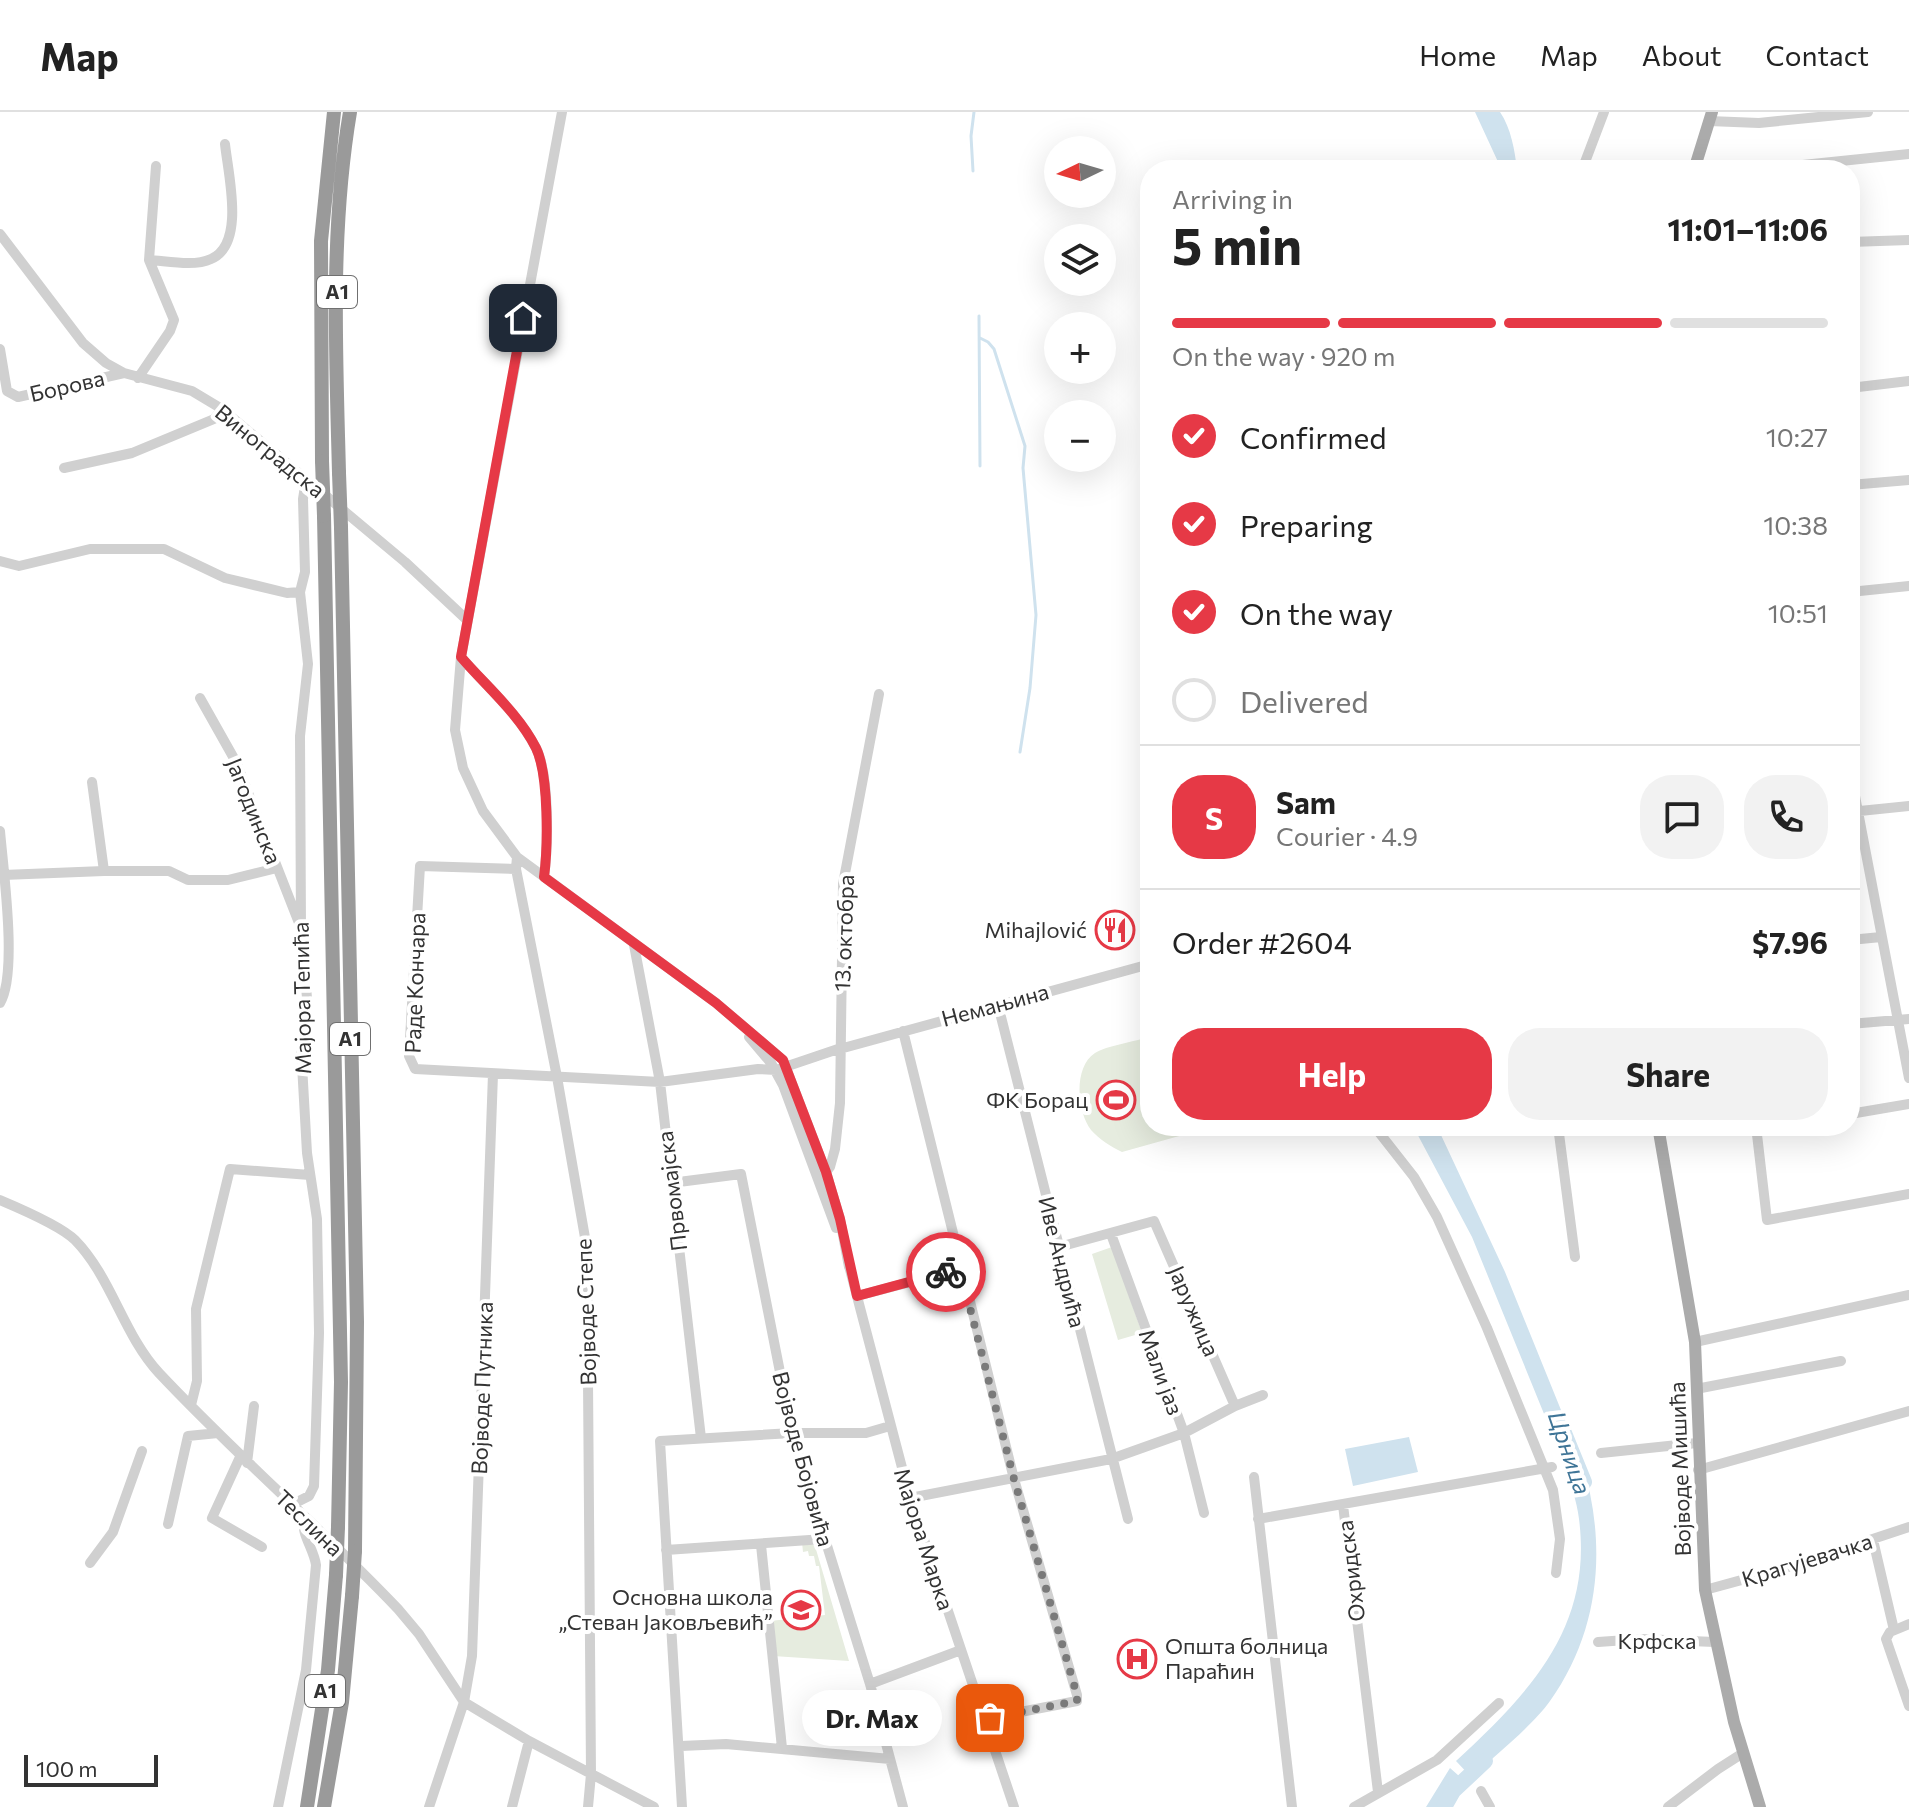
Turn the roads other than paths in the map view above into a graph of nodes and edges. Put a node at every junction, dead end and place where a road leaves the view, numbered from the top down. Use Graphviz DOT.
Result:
graph roads {
  1 [pos="334,112"];
  2 [pos="350,112"];
  3 [pos="562,112"];
  4 [pos="1604,112"];
  5 [pos="1868,112"];
  6 [pos="1711,117"];
  7 [pos="225,144"];
  8 [pos="1909,154"];
  9 [pos="1586,160"];
  10 [pos="1697,160"];
  11 [pos="1850,160"];
  12 [pos="156,166"];
  13 [pos="0,234"];
  14 [pos="1909,240"];
  15 [pos="1860,242"];
  16 [pos="149,260"];
  17 [pos="0,349"];
  18 [pos="124,373"];
  19 [pos="138,378"];
  20 [pos="1909,381"];
  21 [pos="1860,387"];
  22 [pos="222,409"];
  23 [pos="64,468"];
  24 [pos="306,480"];
  25 [pos="1909,480"];
  26 [pos="1860,484"];
  27 [pos="0,561"];
  28 [pos="1909,586"];
  29 [pos="1860,591"];
  30 [pos="300,592"];
  31 [pos="467,620"];
  32 [pos="461,657"];
  33 [pos="879,694"];
  34 [pos="200,698"];
  35 [pos="92,782"];
  36 [pos="1909,806"];
  37 [pos="1860,811"];
  38 [pos="0,831"];
  39 [pos="1860,840"];
  40 [pos="516,863"];
  41 [pos="277,868"];
  42 [pos="104,871"];
  43 [pos="3,875"];
  44 [pos="544,877"];
  45 [pos="301,929"];
  46 [pos="1881,937"];
  47 [pos="1860,939"];
  48 [pos="634,945"];
  49 [pos="4,955"];
  50 [pos="1140,967"];
  51 [pos="0,1003"];
  52 [pos="998,1005"];
  53 [pos="1904,1019"];
  54 [pos="1860,1023"];
  55 [pos="903,1031"];
  56 [pos="841,1048"];
  57 [pos="779,1065"];
  58 [pos="493,1074"];
  59 [pos="557,1077"];
  60 [pos="1909,1078"];
  61 [pos="660,1082"];
  62 [pos="1909,1104"];
  63 [pos="1860,1112"];
  64 [pos="1382,1136"];
  65 [pos="1559,1136"];
  66 [pos="1660,1136"];
  67 [pos="1757,1136"];
  68 [pos="826,1172"];
  69 [pos="310,1175"];
  70 [pos="671,1183"];
  71 [pos="1909,1194"];
  72 [pos="0,1200"];
  73 [pos="1111,1234"];
  74 [pos="1059,1247"];
  75 [pos="1575,1257"];
  76 [pos="849,1267"];
  77 [pos="960,1269"];
  78 [pos="1909,1295"];
  79 [pos="857,1296"];
  80 [pos="1695,1342"];
  81 [pos="1841,1361"];
  82 [pos="1696,1389"];
  83 [pos="1263,1395"];
  84 [pos="191,1405"];
  85 [pos="254,1406"];
  86 [pos="1235,1406"];
  87 [pos="1909,1411"];
  88 [pos="890,1426"];
  89 [pos="218,1433"];
  90 [pos="792,1433"];
  91 [pos="1184,1433"];
  92 [pos="701,1438"];
  93 [pos="1697,1443"];
  94 [pos="142,1451"];
  95 [pos="1601,1453"];
  96 [pos="1111,1459"];
  97 [pos="243,1460"];
  98 [pos="1548,1468"];
  99 [pos="1698,1470"];
  100 [pos="1254,1477"];
  101 [pos="1014,1479"];
  102 [pos="910,1498"];
  103 [pos="291,1505"];
  104 [pos="1343,1505"];
  105 [pos="1204,1513"];
  106 [pos="304,1517"];
  107 [pos="1128,1519"];
  108 [pos="1258,1519"];
  109 [pos="168,1524"];
  110 [pos="1909,1527"];
  111 [pos="824,1539"];
  112 [pos="1873,1540"];
  113 [pos="761,1545"];
  114 [pos="262,1547"];
  115 [pos="666,1550"];
  116 [pos="90,1563"];
  117 [pos="1556,1573"];
  118 [pos="1705,1590"];
  119 [pos="1909,1624"];
  120 [pos="1894,1630"];
  121 [pos="1598,1642"];
  122 [pos="1715,1642"];
  123 [pos="961,1650"];
  124 [pos="870,1684"];
  125 [pos="464,1702"];
  126 [pos="1499,1703"];
  127 [pos="1909,1706"];
  128 [pos="984,1719"];
  129 [pos="529,1741"];
  130 [pos="681,1746"];
  131 [pos="782,1748"];
  132 [pos="1743,1753"];
  133 [pos="890,1759"];
  134 [pos="591,1774"];
  135 [pos="1481,1791"];
  136 [pos="1378,1792"];
  137 [pos="278,1807"];
  138 [pos="307,1807"];
  139 [pos="324,1807"];
  140 [pos="429,1807"];
  141 [pos="512,1807"];
  142 [pos="588,1807"];
  143 [pos="654,1807"];
  144 [pos="682,1807"];
  145 [pos="903,1807"];
  146 [pos="1014,1807"];
  147 [pos="1292,1807"];
  148 [pos="1354,1807"];
  149 [pos="1490,1807"];
  150 [pos="1668,1807"];
  151 [pos="1760,1807"];
  1 -- 138 [label="highway, A1, bridge"];
  2 -- 139 [label="highway, A1, bridge"];
  3 -- 31 [label="street"];
  4 -- 9 [label="street"];
  5 -- 6 [label="street"];
  6 -- 10 [label="main road"];
  7 -- 16 [label="street"];
  8 -- 11 [label="street"];
  12 -- 16 [label="street"];
  13 -- 18 [label="street, Виноградска"];
  14 -- 15 [label="street"];
  16 -- 19 [label="street"];
  17 -- 18 [label="street, Борова"];
  18 -- 19 [label="street, Виноградска"];
  19 -- 22 [label="street, Виноградска"];
  20 -- 21 [label="street"];
  22 -- 23 [label="street"];
  22 -- 24 [label="street, Виноградска"];
  24 -- 30 [label="street, Мајора Тепића"];
  24 -- 31 [label="street, Виноградска"];
  25 -- 26 [label="street"];
  27 -- 30 [label="street"];
  28 -- 29 [label="street"];
  30 -- 45 [label="street, Мајора Тепића"];
  31 -- 32 [label="street"];
  32 -- 40 [label="street"];
  32 -- 44 [label="street"];
  33 -- 56 [label="street, 13. октобра"];
  34 -- 41 [label="street, Јагодинска"];
  35 -- 42 [label="street"];
  36 -- 37 [label="street"];
  38 -- 43 [label="street"];
  39 -- 46 [label="street"];
  40 -- 44 [label="street, Мајора Марка"];
  40 -- 58 [label="street, Раде Кончара"];
  40 -- 59 [label="street, Војводе Степе"];
  41 -- 42 [label="street"];
  41 -- 45 [label="street, Јагодинска"];
  42 -- 43 [label="street"];
  43 -- 49 [label="street"];
  44 -- 48 [label="street, Мајора Марка"];
  45 -- 69 [label="street, Мајора Тепића"];
  46 -- 47 [label="street"];
  46 -- 53 [label="street"];
  48 -- 57 [label="street, Мајора Марка"];
  48 -- 61 [label="street, Првомајска"];
  49 -- 51 [label="street"];
  50 -- 52 [label="street, Немањина"];
  52 -- 55 [label="street, Немањина"];
  52 -- 74 [label="street, Иве Андрића"];
  53 -- 54 [label="street"];
  53 -- 60 [label="street"];
  55 -- 56 [label="street, Немањина"];
  55 -- 77 [label="street"];
  56 -- 57 [label="street, Немањина"];
  56 -- 68 [label="street, 13. октобра"];
  57 -- 61 [label="street, Немањина"];
  57 -- 68 [label="street, Мајора Марка"];
  57 -- 76 [label="street, Мајора Марка"];
  58 -- 59 [label="street, Немањина"];
  58 -- 125 [label="street, Војводе Путника"];
  59 -- 61 [label="street, Немањина"];
  59 -- 134 [label="street, Војводе Степе"];
  61 -- 70 [label="street, Првомајска"];
  62 -- 63 [label="street"];
  64 -- 98 [label="street"];
  65 -- 75 [label="street"];
  66 -- 80 [label="main road, Војводе Мишића"];
  67 -- 71 [label="street"];
  68 -- 76 [label="street, Мајора Марка"];
  69 -- 84 [label="street"];
  69 -- 103 [label="street, Мајора Тепића"];
  70 -- 90 [label="street, Војводе Бојовића"];
  70 -- 92 [label="street, Првомајска"];
  72 -- 84 [label="street, Теслина"];
  73 -- 74 [label="street"];
  73 -- 86 [label="street, Јаружица"];
  73 -- 91 [label="street, Мали јаз"];
  74 -- 96 [label="street, Иве Андрића"];
  76 -- 79 [label="street, Мајора Марка"];
  77 -- 79 [label="street"];
  77 -- 101 [label="street"];
  78 -- 80 [label="street"];
  79 -- 88 [label="street, Мајора Марка"];
  80 -- 82 [label="main road, Војводе Мишића"];
  81 -- 82 [label="street"];
  82 -- 93 [label="main road, Војводе Мишића"];
  83 -- 86 [label="street"];
  84 -- 89 [label="street, Теслина"];
  85 -- 97 [label="street"];
  86 -- 91 [label="street"];
  87 -- 99 [label="street"];
  88 -- 90 [label="street"];
  88 -- 102 [label="street, Мајора Марка"];
  89 -- 97 [label="street, Теслина"];
  89 -- 109 [label="street"];
  90 -- 92 [label="street"];
  90 -- 111 [label="street, Војводе Бојовића"];
  91 -- 96 [label="street"];
  91 -- 105 [label="street, Мали јаз"];
  92 -- 115 [label="street"];
  93 -- 95 [label="street"];
  93 -- 99 [label="main road, Војводе Мишића"];
  94 -- 116 [label="street"];
  96 -- 101 [label="street"];
  96 -- 107 [label="street, Иве Андрића"];
  97 -- 103 [label="street, Теслина"];
  97 -- 114 [label="street"];
  98 -- 104 [label="street, Охридска"];
  98 -- 117 [label="street"];
  99 -- 118 [label="main road, Војводе Мишића"];
  100 -- 108 [label="street"];
  101 -- 102 [label="street"];
  101 -- 128 [label="street"];
  102 -- 123 [label="street, Мајора Марка"];
  103 -- 106 [label="street, Теслина"];
  104 -- 108 [label="street"];
  104 -- 136 [label="street, Охридска"];
  106 -- 125 [label="street, Теслина"];
  106 -- 137 [label="street"];
  108 -- 147 [label="street"];
  110 -- 112 [label="street, Крагујевачка"];
  111 -- 113 [label="street"];
  111 -- 124 [label="street, Војводе Бојовића"];
  112 -- 118 [label="street, Крагујевачка"];
  112 -- 120 [label="street"];
  113 -- 115 [label="street"];
  113 -- 131 [label="street"];
  115 -- 130 [label="street"];
  118 -- 122 [label="main road, Војводе Мишића"];
  119 -- 120 [label="street"];
  120 -- 127 [label="street"];
  121 -- 122 [label="street, Крфска"];
  122 -- 132 [label="main road, Војводе Мишића"];
  123 -- 124 [label="street"];
  123 -- 128 [label="street, Мајора Марка"];
  124 -- 133 [label="street, Војводе Бојовића"];
  125 -- 129 [label="street, Теслина"];
  125 -- 140 [label="street, Војводе Путника"];
  126 -- 136 [label="street"];
  128 -- 146 [label="street, Мајора Марка"];
  129 -- 134 [label="street, Теслина"];
  129 -- 141 [label="street"];
  130 -- 131 [label="street"];
  130 -- 144 [label="street"];
  131 -- 133 [label="street"];
  132 -- 150 [label="street"];
  132 -- 151 [label="main road, Војводе Мишића"];
  133 -- 145 [label="street, Војводе Бојовића"];
  134 -- 142 [label="street, Војводе Степе"];
  134 -- 143 [label="street, Теслина"];
  135 -- 149 [label="street"];
  136 -- 148 [label="street"];
}
